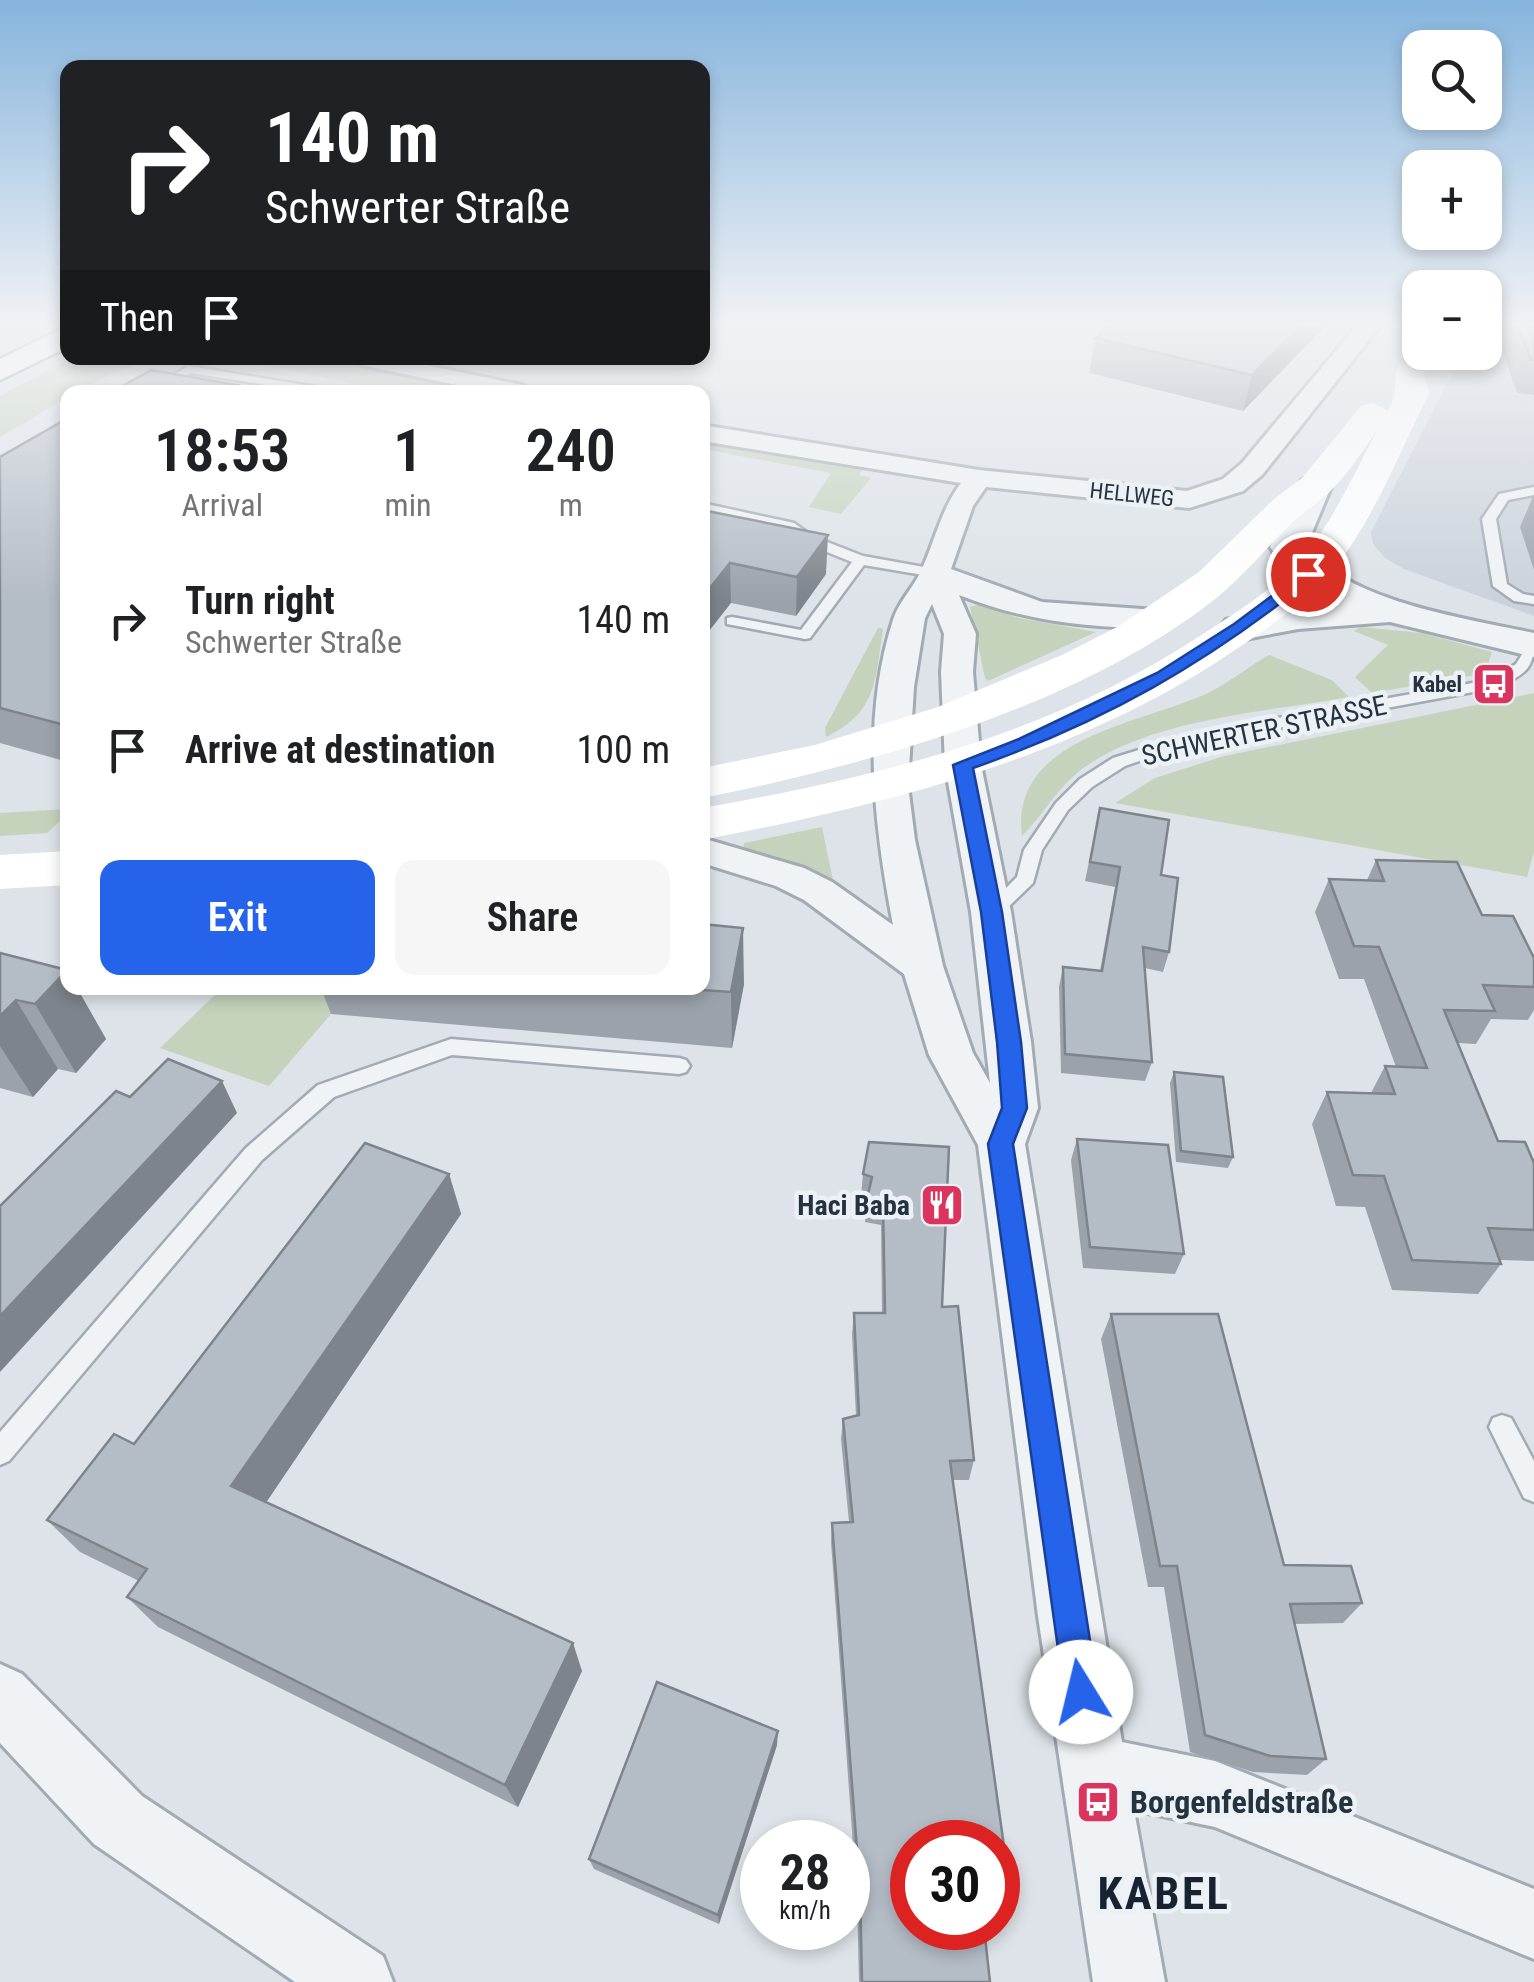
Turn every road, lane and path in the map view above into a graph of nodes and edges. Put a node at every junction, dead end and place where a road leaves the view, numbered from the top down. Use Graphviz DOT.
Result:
graph roads {
  1 [pos="1297,413"];
  2 [pos="1370,413"];
  3 [pos="1401,413"];
  4 [pos="710,434"];
  5 [pos="978,478"];
  6 [pos="1314,487"];
  7 [pos="1534,491"];
  8 [pos="710,510"];
  9 [pos="860,560"];
  10 [pos="1236,562"];
  11 [pos="1307,564"];
  12 [pos="934,574"];
  13 [pos="1534,600"];
  14 [pos="1400,612"];
  15 [pos="1156,620"];
  16 [pos="732,621"];
  17 [pos="1240,628"];
  18 [pos="1534,645"];
  19 [pos="958,713"];
  20 [pos="892,736"];
  21 [pos="963,765"];
  22 [pos="710,782"];
  23 [pos="890,785"];
  24 [pos="710,822"];
  25 [pos="710,852"];
  26 [pos="60,868"];
  27 [pos="0,872"];
  28 [pos="991,912"];
  29 [pos="922,966"];
  30 [pos="679,1066"];
  31 [pos="1000,1144"];
  32 [pos="1502,1427"];
  33 [pos="0,1452"];
  34 [pos="1534,1489"];
  35 [pos="0,1696"];
  36 [pos="1093,1769"];
  37 [pos="1534,1924"];
  38 [pos="357,1982"];
  39 [pos="1129,1982"];
  1 -- 5 [label="street, HELLWEG"];
  2 -- 6 [label="main road"];
  3 -- 11 [label="main road"];
  4 -- 5 [label="street, HELLWEG"];
  5 -- 12 [label="street"];
  6 -- 10 [label="main road"];
  6 -- 11 [label="street"];
  7 -- 13 [label="lane"];
  8 -- 9 [label="lane"];
  9 -- 12 [label="lane"];
  9 -- 16 [label="lane"];
  10 -- 11 [label="street"];
  10 -- 15 [label="main road"];
  11 -- 14 [label="street"];
  11 -- 17 [label="main road"];
  11 -- 18 [label="street"];
  12 -- 15 [label="street"];
  12 -- 19 [label="street"];
  12 -- 20 [label="street"];
  14 -- 17 [label="street"];
  14 -- 18 [label="street"];
  15 -- 19 [label="main road"];
  17 -- 21 [label="main road"];
  18 -- 28 [label="lane, SCHWERTER STRASSE"];
  19 -- 20 [label="main road"];
  19 -- 21 [label="street"];
  20 -- 22 [label="main road"];
  20 -- 23 [label="street"];
  21 -- 23 [label="main road"];
  21 -- 28 [label="street"];
  23 -- 24 [label="main road"];
  23 -- 29 [label="street"];
  25 -- 29 [label="street"];
  26 -- 27 [label="main road"];
  28 -- 31 [label="street"];
  29 -- 31 [label="street"];
  30 -- 33 [label="lane"];
  31 -- 36 [label="street"];
  32 -- 34 [label="lane"];
  35 -- 38 [label="street"];
  36 -- 37 [label="street"];
  36 -- 39 [label="street"];
}
